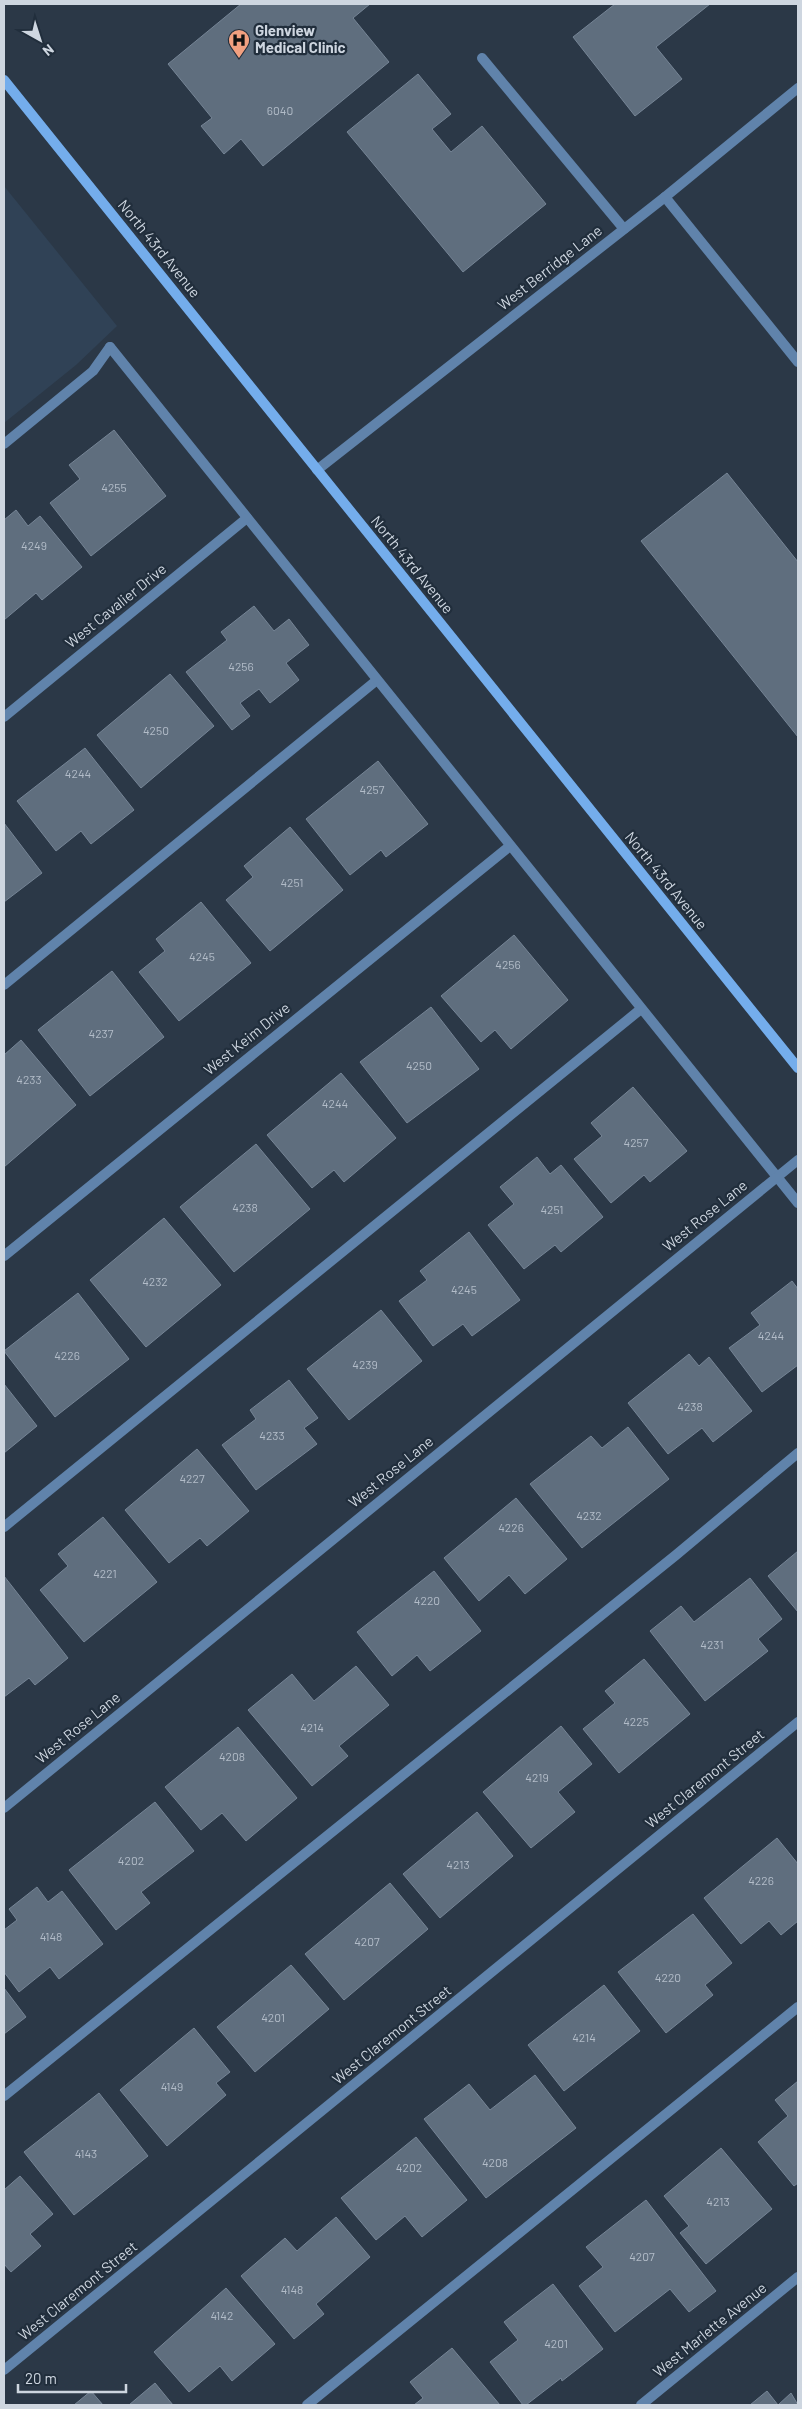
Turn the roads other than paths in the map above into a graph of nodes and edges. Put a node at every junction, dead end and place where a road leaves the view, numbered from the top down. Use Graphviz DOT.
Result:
graph roads {
  1 [pos="482,58"];
  2 [pos="4,80"];
  3 [pos="798,88"];
  4 [pos="666,197"];
  5 [pos="624,229"];
  6 [pos="798,362"];
  7 [pos="4,444"];
  8 [pos="317,470"];
  9 [pos="247,518"];
  10 [pos="377,680"];
  11 [pos="4,717"];
  12 [pos="510,846"];
  13 [pos="4,985"];
  14 [pos="641,1009"];
  15 [pos="798,1068"];
  16 [pos="798,1160"];
  17 [pos="777,1177"];
  18 [pos="798,1203"];
  19 [pos="4,1256"];
  20 [pos="798,1453"];
  21 [pos="4,1527"];
  22 [pos="798,1722"];
  23 [pos="4,1808"];
  24 [pos="798,2007"];
  25 [pos="4,2096"];
  26 [pos="798,2277"];
  27 [pos="4,2370"];
  28 [pos="307,2405"];
  29 [pos="641,2405"];
  1 -- 5 [label="street"];
  2 -- 8 [label="main road, North 43rd Avenue"];
  3 -- 4 [label="street, West Berridge Lane"];
  4 -- 5 [label="street, West Berridge Lane"];
  4 -- 6 [label="street"];
  5 -- 8 [label="street, West Berridge Lane"];
  7 -- 9 [label="street"];
  8 -- 15 [label="main road, North 43rd Avenue"];
  9 -- 10 [label="street"];
  9 -- 11 [label="street, West Cavalier Drive"];
  10 -- 12 [label="street"];
  10 -- 13 [label="street"];
  12 -- 14 [label="street"];
  12 -- 19 [label="street, West Keim Drive"];
  14 -- 17 [label="street"];
  14 -- 21 [label="street"];
  16 -- 17 [label="street, West Rose Lane"];
  17 -- 18 [label="street"];
  17 -- 23 [label="street, West Rose Lane"];
  20 -- 25 [label="street"];
  22 -- 27 [label="street, West Claremont Street"];
  24 -- 28 [label="street"];
  26 -- 29 [label="street, West Marlette Avenue"];
}
